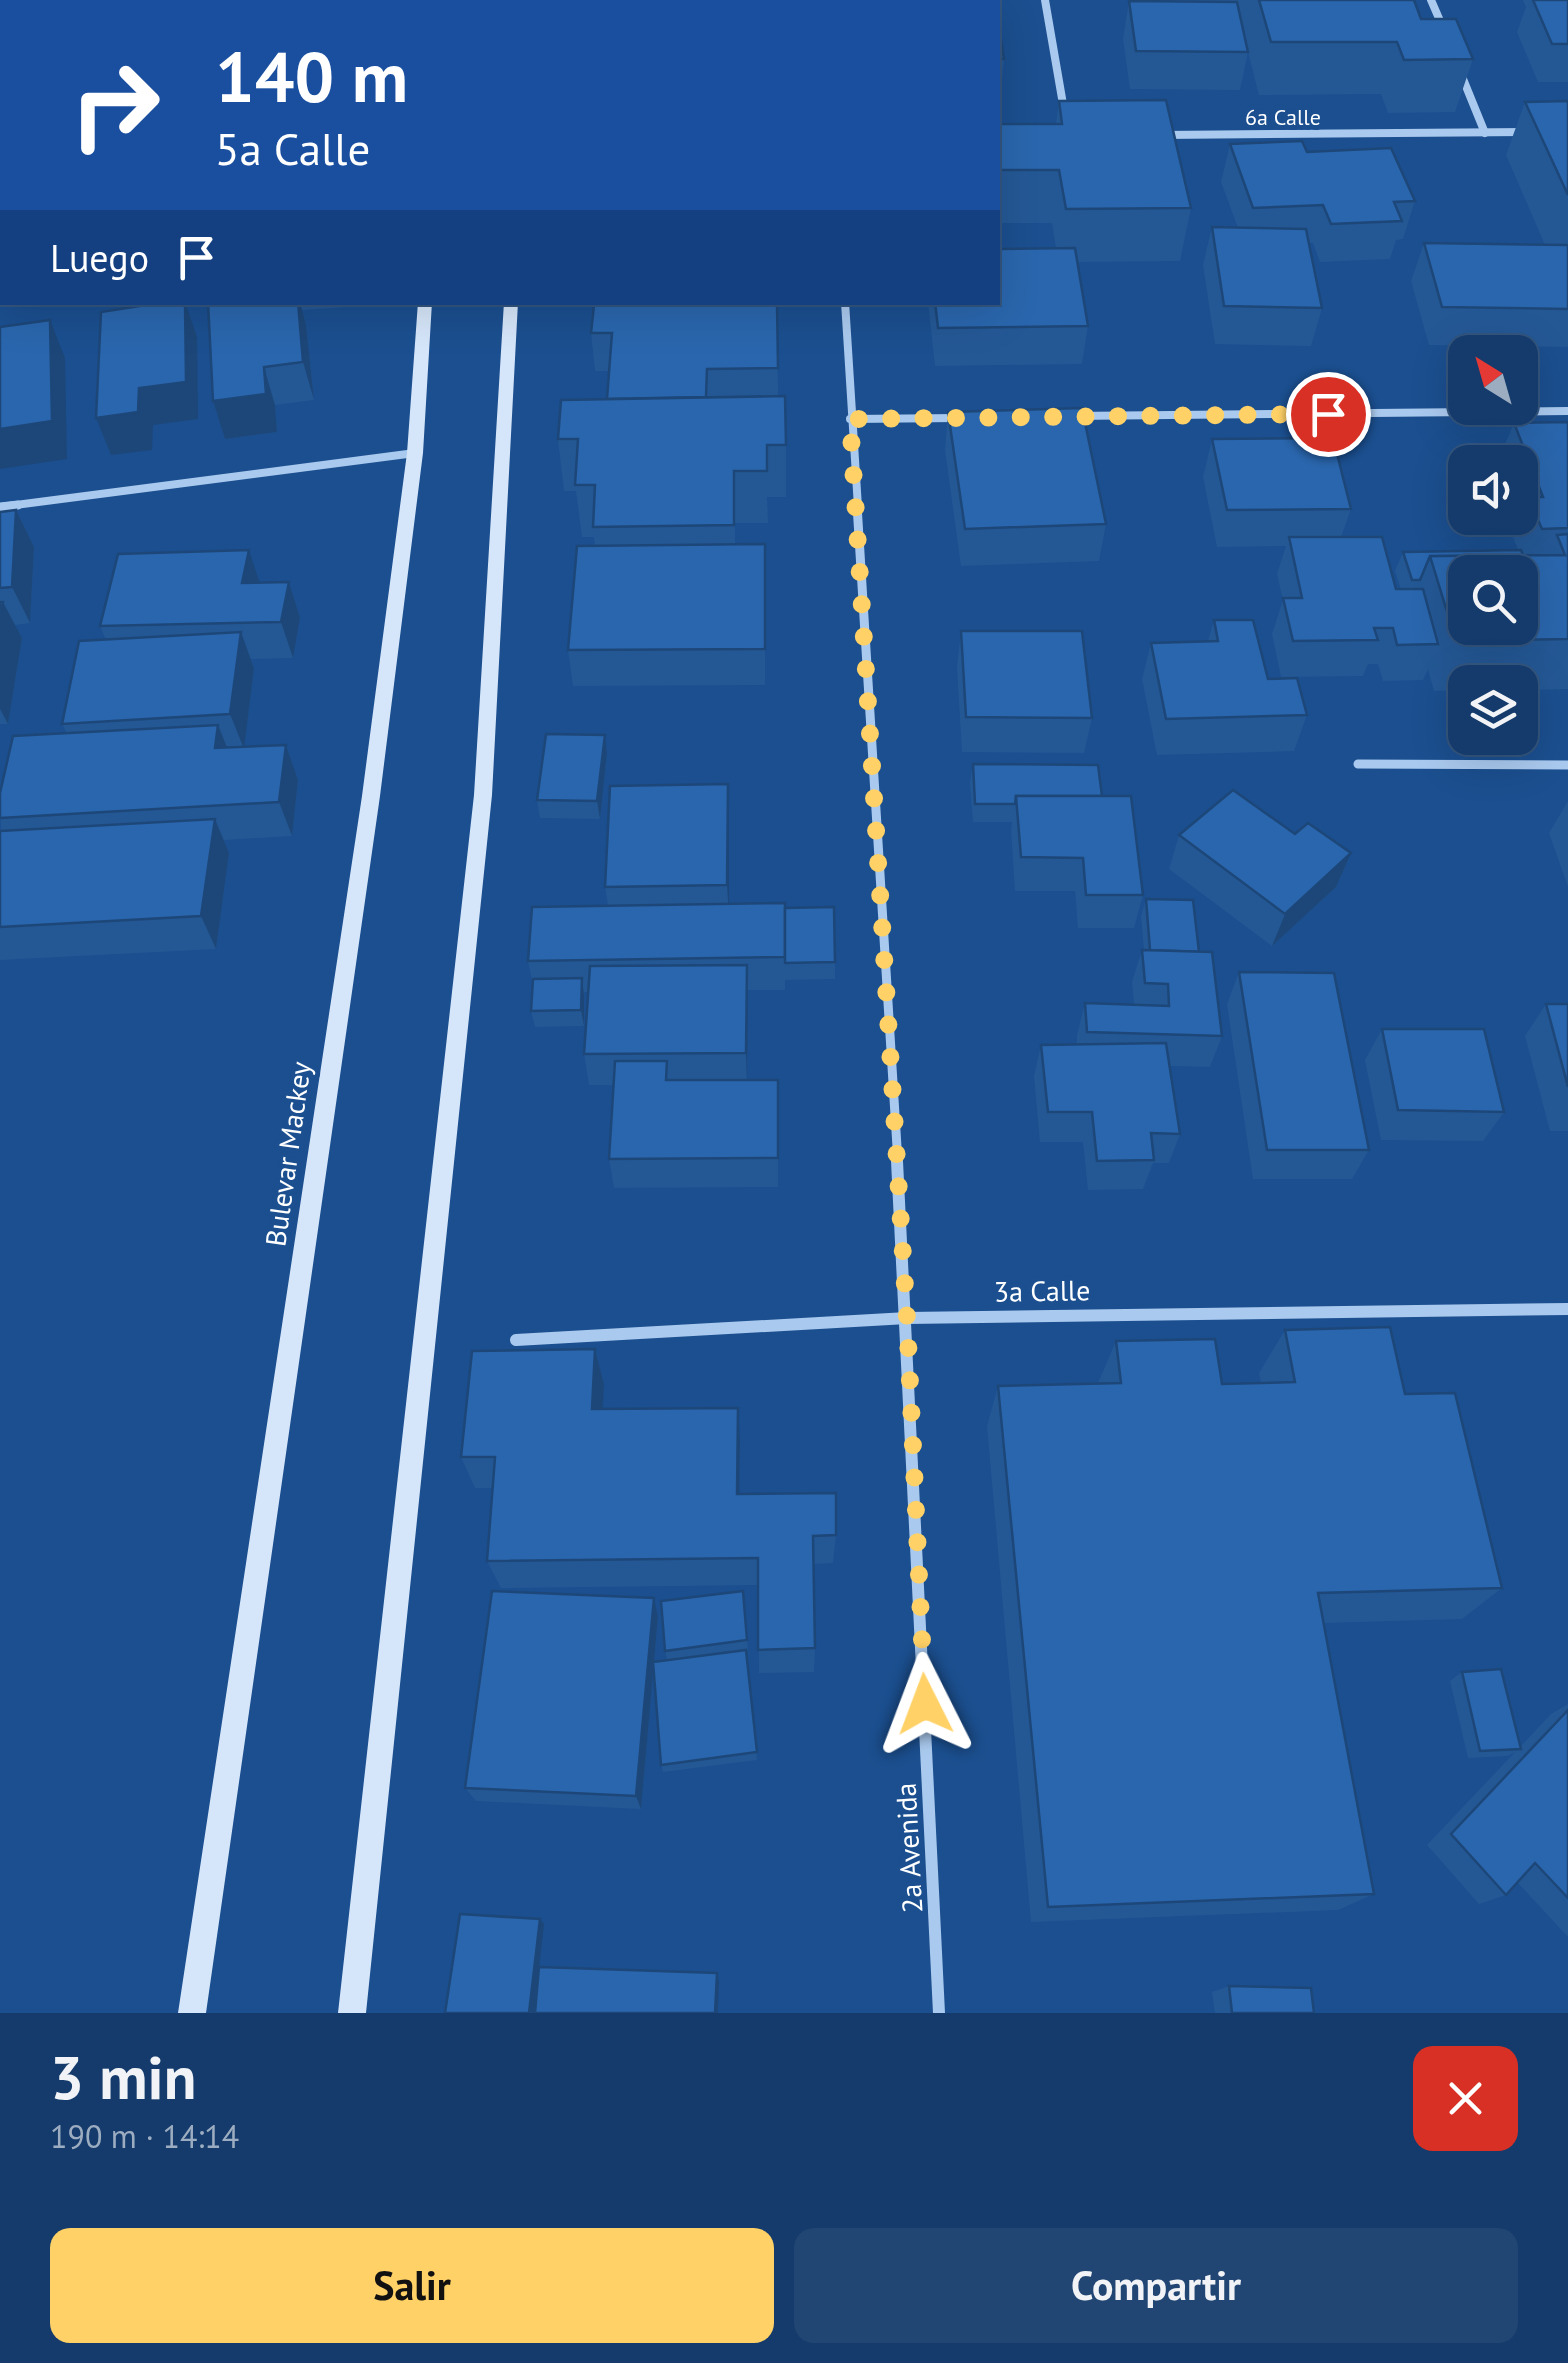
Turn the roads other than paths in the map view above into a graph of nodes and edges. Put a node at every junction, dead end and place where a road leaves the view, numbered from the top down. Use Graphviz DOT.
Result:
graph roads {
  1 [pos="1046,0"];
  2 [pos="1432,0"];
  3 [pos="1445,33"];
  4 [pos="1458,66"];
  5 [pos="1065,116"];
  6 [pos="1535,132"];
  7 [pos="1486,133"];
  8 [pos="1148,135"];
  9 [pos="425,305"];
  10 [pos="511,305"];
  11 [pos="845,305"];
  12 [pos="1568,411"];
  13 [pos="1069,416"];
  14 [pos="969,418"];
  15 [pos="850,419"];
  16 [pos="415,453"];
  17 [pos="0,507"];
  18 [pos="1358,764"];
  19 [pos="1568,766"];
  20 [pos="1568,1308"];
  21 [pos="907,1318"];
  22 [pos="516,1340"];
  23 [pos="192,2013"];
  24 [pos="352,2013"];
  25 [pos="939,2013"];
  1 -- 5 [label="street"];
  2 -- 3 [label="street"];
  4 -- 7 [label="street"];
  6 -- 7 [label="street, 6a Calle"];
  7 -- 8 [label="street, 6a Calle"];
  9 -- 16 [label="main road, Bulevar Mackey"];
  10 -- 24 [label="main road"];
  11 -- 15 [label="street, 2a Avenida"];
  12 -- 13 [label="street"];
  14 -- 15 [label="street"];
  15 -- 21 [label="street, 2a Avenida"];
  16 -- 17 [label="street"];
  16 -- 23 [label="main road, Bulevar Mackey"];
  18 -- 19 [label="street"];
  20 -- 21 [label="street, 3a Calle"];
  21 -- 22 [label="street, 3a Calle"];
  21 -- 25 [label="street, 2a Avenida"];
}
